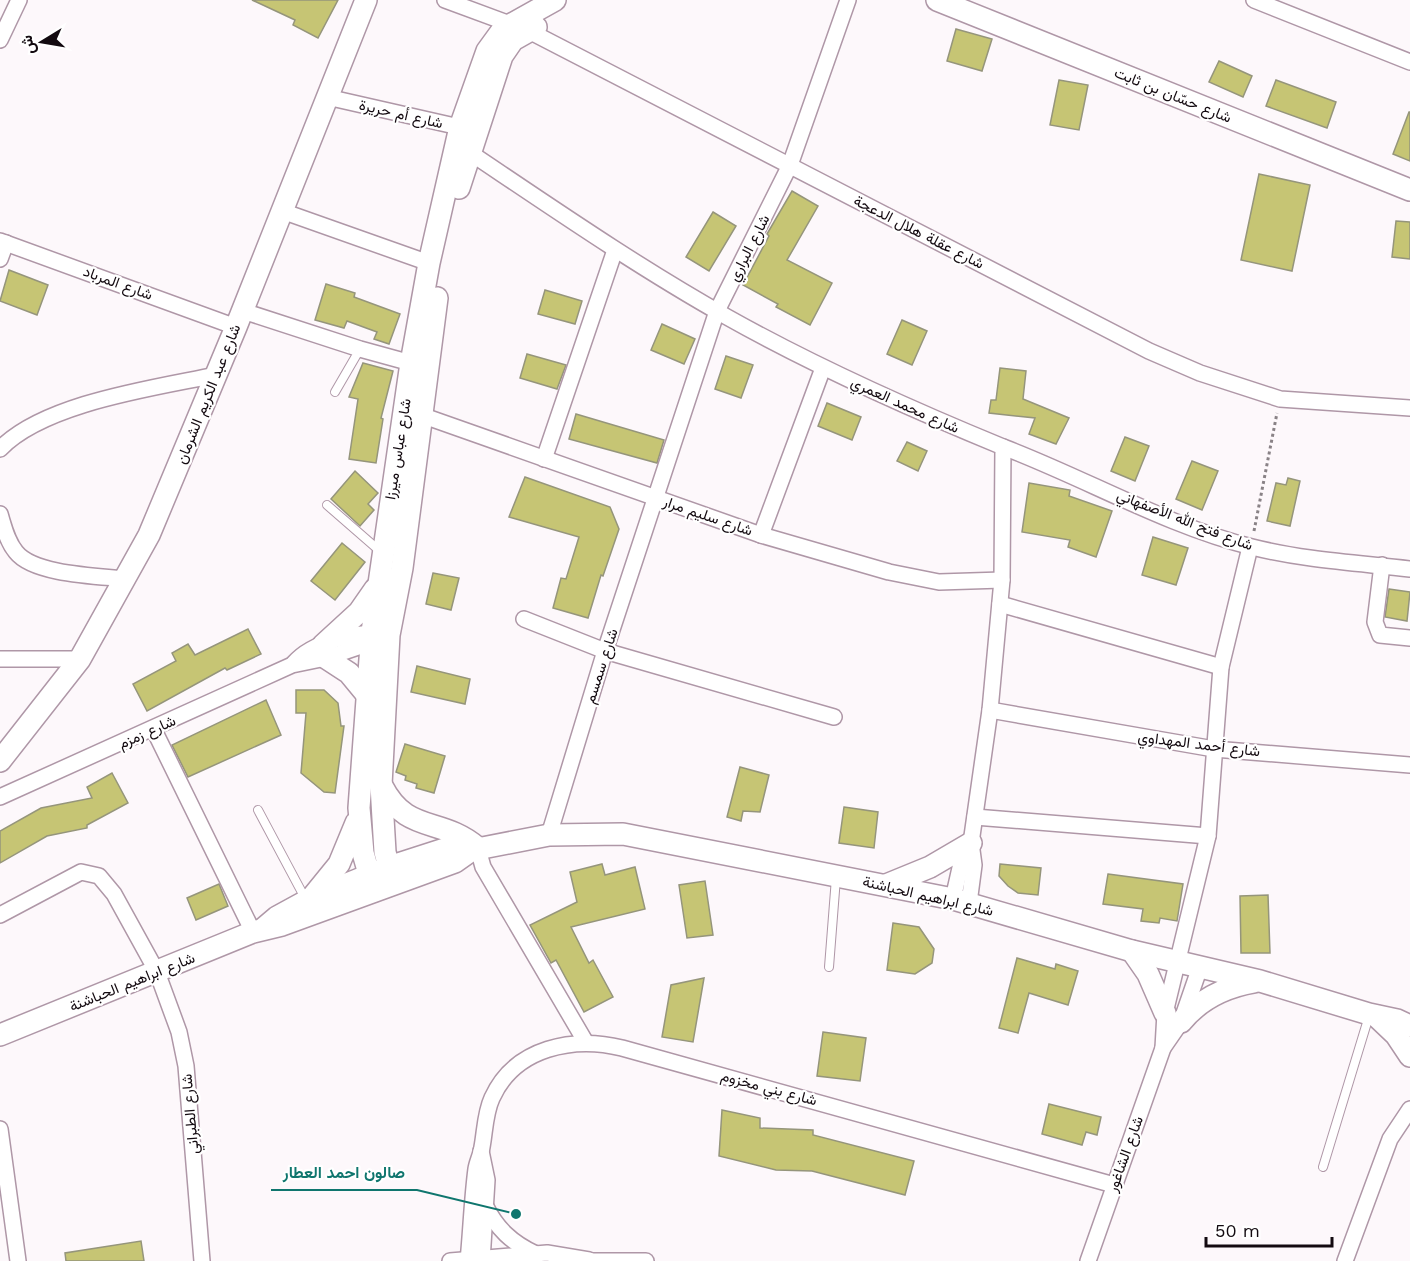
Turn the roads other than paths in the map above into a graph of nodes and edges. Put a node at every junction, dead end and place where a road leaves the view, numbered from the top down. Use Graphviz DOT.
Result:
graph roads {
  1 [pos="19,0"];
  2 [pos="366,0"];
  3 [pos="445,0"];
  4 [pos="555,0"];
  5 [pos="565,0"];
  6 [pos="848,0"];
  7 [pos="937,0"];
  8 [pos="1254,0"];
  9 [pos="520,27"];
  10 [pos="0,40"];
  11 [pos="1410,62"];
  12 [pos="327,97"];
  13 [pos="467,129"];
  14 [pos="469,152"];
  15 [pos="790,165"];
  16 [pos="1410,190"];
  17 [pos="282,212"];
  18 [pos="3,242"];
  19 [pos="615,250"];
  20 [pos="0,260"];
  21 [pos="435,264"];
  22 [pos="717,311"];
  23 [pos="239,319"];
  24 [pos="360,349"];
  25 [pos="411,363"];
  26 [pos="823,368"];
  27 [pos="216,375"];
  28 [pos="334,392"];
  29 [pos="1410,408"];
  30 [pos="421,415"];
  31 [pos="1003,447"];
  32 [pos="0,449"];
  33 [pos="544,459"];
  34 [pos="657,498"];
  35 [pos="327,505"];
  36 [pos="0,514"];
  37 [pos="761,535"];
  38 [pos="4,541"];
  39 [pos="1250,547"];
  40 [pos="382,553"];
  41 [pos="1382,565"];
  42 [pos="1410,568"];
  43 [pos="127,579"];
  44 [pos="1002,580"];
  45 [pos="377,586"];
  46 [pos="1000,604"];
  47 [pos="524,619"];
  48 [pos="381,635"];
  49 [pos="1410,638"];
  50 [pos="325,651"];
  51 [pos="605,651"];
  52 [pos="0,659"];
  53 [pos="80,659"];
  54 [pos="1221,667"];
  55 [pos="368,696"];
  56 [pos="990,710"];
  57 [pos="834,717"];
  58 [pos="154,730"];
  59 [pos="1214,749"];
  60 [pos="0,762"];
  61 [pos="1410,765"];
  62 [pos="381,785"];
  63 [pos="0,797"];
  64 [pos="359,808"];
  65 [pos="258,810"];
  66 [pos="975,816"];
  67 [pos="549,835"];
  68 [pos="1208,836"];
  69 [pos="971,843"];
  70 [pos="475,849"];
  71 [pos="836,876"];
  72 [pos="381,879"];
  73 [pos="885,885"];
  74 [pos="309,900"];
  75 [pos="961,901"];
  76 [pos="0,915"];
  77 [pos="259,930"];
  78 [pos="1132,951"];
  79 [pos="1190,964"];
  80 [pos="829,966"];
  81 [pos="157,972"];
  82 [pos="1260,981"];
  83 [pos="1372,1015"];
  84 [pos="1173,1017"];
  85 [pos="1410,1026"];
  86 [pos="0,1035"];
  87 [pos="585,1041"];
  88 [pos="1410,1056"];
  89 [pos="1410,1109"];
  90 [pos="0,1129"];
  91 [pos="481,1151"];
  92 [pos="1323,1167"];
  93 [pos="1114,1185"];
  94 [pos="485,1205"];
  95 [pos="536,1254"];
  96 [pos="475,1259"];
  97 [pos="18,1261"];
  98 [pos="202,1261"];
  99 [pos="450,1261"];
  100 [pos="588,1261"];
  101 [pos="646,1261"];
  102 [pos="1088,1261"];
  103 [pos="1345,1261"];
  1 -- 10 [label="street"];
  2 -- 12 [label="street, شارع عبد الكريم الشرمان"];
  3 -- 9 [label="street, شارع عقلة هلال الدعجة"];
  4 -- 9 [label="street"];
  5 -- 9 [label="street"];
  6 -- 15 [label="street, شارع البراري"];
  7 -- 16 [label="street, شارع حسّان بن ثابت"];
  8 -- 11 [label="street"];
  9 -- 13 [label="street, شارع عباس ميرزا"];
  9 -- 15 [label="street, شارع عقلة هلال الدعجة"];
  12 -- 13 [label="street, شارع أم حريرة"];
  12 -- 17 [label="street, شارع عبد الكريم الشرمان"];
  13 -- 14 [label="street, شارع عباس ميرزا"];
  13 -- 21 [label="street, شارع عباس ميرزا"];
  14 -- 19 [label="street, شارع محمد العمري"];
  14 -- 21 [label="street, شارع عباس ميرزا"];
  15 -- 22 [label="street, شارع البراري"];
  15 -- 29 [label="street, شارع عقلة هلال الدعجة"];
  17 -- 21 [label="street"];
  17 -- 23 [label="street, شارع عبد الكريم الشرمان"];
  18 -- 20 [label="street"];
  18 -- 23 [label="street, شارع المرباد"];
  19 -- 22 [label="street, شارع محمد العمري"];
  19 -- 33 [label="street"];
  21 -- 25 [label="street, شارع عباس ميرزا"];
  21 -- 30 [label="street, شارع عباس ميرزا"];
  22 -- 26 [label="street, شارع محمد العمري"];
  22 -- 34 [label="street, شارع البراري"];
  23 -- 24 [label="street, شارع المرباد"];
  23 -- 27 [label="street, شارع عبد الكريم الشرمان"];
  24 -- 25 [label="street, شارع المرباد"];
  24 -- 28 [label="lane"];
  25 -- 40 [label="street, شارع عباس ميرزا"];
  26 -- 31 [label="street, شارع محمد العمري"];
  26 -- 37 [label="street"];
  27 -- 32 [label="street"];
  27 -- 43 [label="street, شارع عبد الكريم الشرمان"];
  30 -- 33 [label="street, شارع سليم مرار"];
  30 -- 48 [label="street, شارع عباس ميرزا"];
  31 -- 39 [label="street, شارع فتح الله الأصفهاني"];
  31 -- 44 [label="street"];
  33 -- 34 [label="street, شارع سليم مرار"];
  34 -- 37 [label="street, شارع سليم مرار"];
  34 -- 51 [label="street, شارع سمسم"];
  35 -- 40 [label="lane"];
  36 -- 38 [label="street"];
  37 -- 44 [label="street, شارع سليم مرار"];
  38 -- 43 [label="street"];
  39 -- 41 [label="street, شارع فتح الله الأصفهاني"];
  39 -- 54 [label="street, شارع الشاغور"];
  40 -- 45 [label="street, شارع عباس ميرزا"];
  41 -- 42 [label="street, شارع فتح الله الأصفهاني"];
  41 -- 49 [label="street"];
  43 -- 53 [label="street, شارع عبد الكريم الشرمان"];
  44 -- 46 [label="street"];
  45 -- 48 [label="street, شارع عباس ميرزا"];
  45 -- 50 [label="street"];
  46 -- 54 [label="street"];
  46 -- 56 [label="street"];
  47 -- 51 [label="street"];
  48 -- 50 [label="street, شارع زمزم"];
  48 -- 55 [label="street, شارع عباس ميرزا"];
  48 -- 62 [label="street, شارع عباس ميرزا"];
  50 -- 55 [label="street"];
  50 -- 58 [label="street, شارع زمزم"];
  51 -- 57 [label="street"];
  51 -- 67 [label="street, شارع سمسم"];
  52 -- 53 [label="street"];
  53 -- 60 [label="street, شارع عبد الكريم الشرمان"];
  54 -- 59 [label="street, شارع الشاغور"];
  55 -- 64 [label="street, شارع عباس ميرزا"];
  56 -- 59 [label="street, شارع أحمد المهداوي"];
  56 -- 66 [label="street"];
  58 -- 63 [label="street, شارع زمزم"];
  58 -- 77 [label="street"];
  59 -- 61 [label="street, شارع أحمد المهداوي"];
  59 -- 68 [label="street, شارع الشاغور"];
  62 -- 70 [label="street"];
  62 -- 72 [label="street, شارع عباس ميرزا"];
  64 -- 72 [label="street, شارع عباس ميرزا"];
  64 -- 74 [label="street"];
  65 -- 74 [label="lane"];
  66 -- 68 [label="street"];
  66 -- 69 [label="street"];
  67 -- 70 [label="street, شارع ابراهيم الحباشنة"];
  67 -- 71 [label="street, شارع ابراهيم الحباشنة"];
  68 -- 79 [label="street, شارع الشاغور"];
  69 -- 73 [label="street"];
  69 -- 75 [label="street"];
  70 -- 72 [label="street, شارع ابراهيم الحباشنة"];
  70 -- 87 [label="street"];
  71 -- 73 [label="street, شارع ابراهيم الحباشنة"];
  71 -- 80 [label="lane"];
  72 -- 74 [label="street, شارع ابراهيم الحباشنة"];
  72 -- 77 [label="street, شارع ابراهيم الحباشنة"];
  73 -- 75 [label="street, شارع ابراهيم الحباشنة"];
  74 -- 77 [label="street, شارع ابراهيم الحباشنة"];
  75 -- 78 [label="street, شارع ابراهيم الحباشنة"];
  76 -- 81 [label="street, شارع الطبراني"];
  77 -- 81 [label="street, شارع ابراهيم الحباشنة"];
  78 -- 79 [label="street, شارع ابراهيم الحباشنة"];
  78 -- 84 [label="street"];
  79 -- 82 [label="street, شارع ابراهيم الحباشنة"];
  79 -- 84 [label="street, شارع الشاغور"];
  81 -- 86 [label="street, شارع ابراهيم الحباشنة"];
  81 -- 98 [label="street, شارع الطبراني"];
  82 -- 83 [label="street, شارع ابراهيم الحباشنة"];
  82 -- 84 [label="street"];
  83 -- 85 [label="street, شارع ابراهيم الحباشنة"];
  83 -- 88 [label="street, شارع ابراهيم الحباشنة"];
  83 -- 92 [label="lane"];
  84 -- 93 [label="street, شارع الشاغور"];
  87 -- 91 [label="street, شارع بني مخزوم"];
  87 -- 93 [label="street, شارع بني مخزوم"];
  89 -- 103 [label="street"];
  90 -- 97 [label="street"];
  91 -- 94 [label="street, شارع بني مخزوم"];
  91 -- 96 [label="street, شارع بني مخزوم"];
  93 -- 102 [label="street, شارع الشاغور"];
  94 -- 95 [label="street"];
  94 -- 96 [label="street, شارع بني مخزوم"];
  95 -- 96 [label="street"];
  95 -- 100 [label="street"];
  96 -- 99 [label="street"];
  100 -- 101 [label="street"];
}
